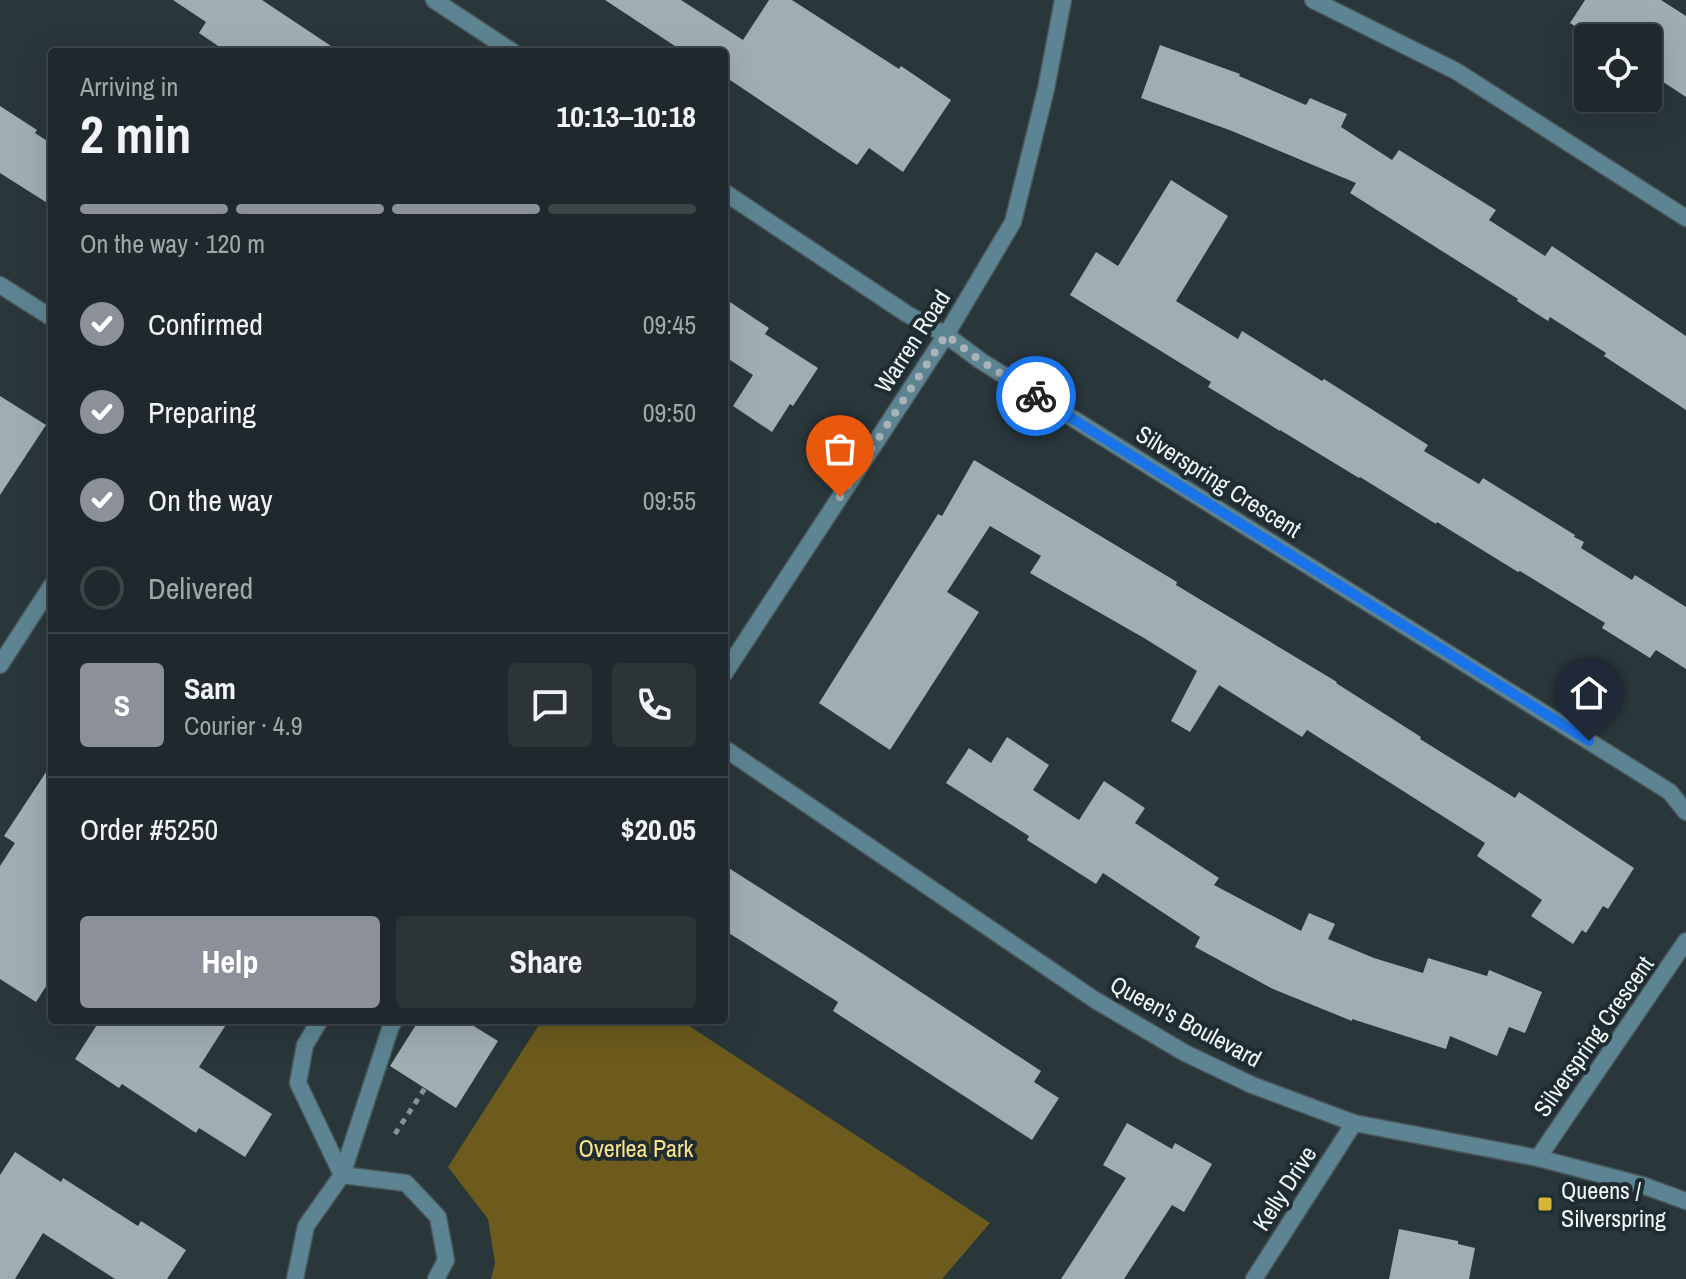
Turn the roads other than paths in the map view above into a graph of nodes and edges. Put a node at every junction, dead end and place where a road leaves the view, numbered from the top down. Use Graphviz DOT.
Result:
graph roads {
  1 [pos="434,0"];
  2 [pos="1063,0"];
  3 [pos="1313,0"];
  4 [pos="507,48"];
  5 [pos="728,195"];
  6 [pos="1686,218"];
  7 [pos="0,285"];
  8 [pos="48,315"];
  9 [pos="946,335"];
  10 [pos="48,591"];
  11 [pos="0,665"];
  12 [pos="728,668"];
  13 [pos="728,751"];
  14 [pos="1686,812"];
  15 [pos="1686,941"];
  16 [pos="318,1024"];
  17 [pos="392,1024"];
  18 [pos="1354,1123"];
  19 [pos="1538,1158"];
  20 [pos="342,1175"];
  21 [pos="1686,1201"];
  22 [pos="295,1279"];
  23 [pos="436,1279"];
  24 [pos="1254,1279"];
  1 -- 4 [label="street"];
  2 -- 9 [label="street, Warren Road"];
  3 -- 6 [label="street"];
  5 -- 9 [label="street, Silverspring Crescent"];
  7 -- 8 [label="street"];
  9 -- 12 [label="street, Warren Road"];
  9 -- 14 [label="street, Silverspring Crescent"];
  10 -- 11 [label="street"];
  13 -- 18 [label="street, Queen's Boulevard"];
  15 -- 19 [label="street, Silverspring Crescent"];
  16 -- 20 [label="street"];
  17 -- 20 [label="street"];
  18 -- 19 [label="street, Queen's Boulevard"];
  18 -- 24 [label="street, Kelly Drive"];
  19 -- 21 [label="street, Queen's Boulevard"];
  20 -- 22 [label="street"];
  20 -- 23 [label="street"];
}
